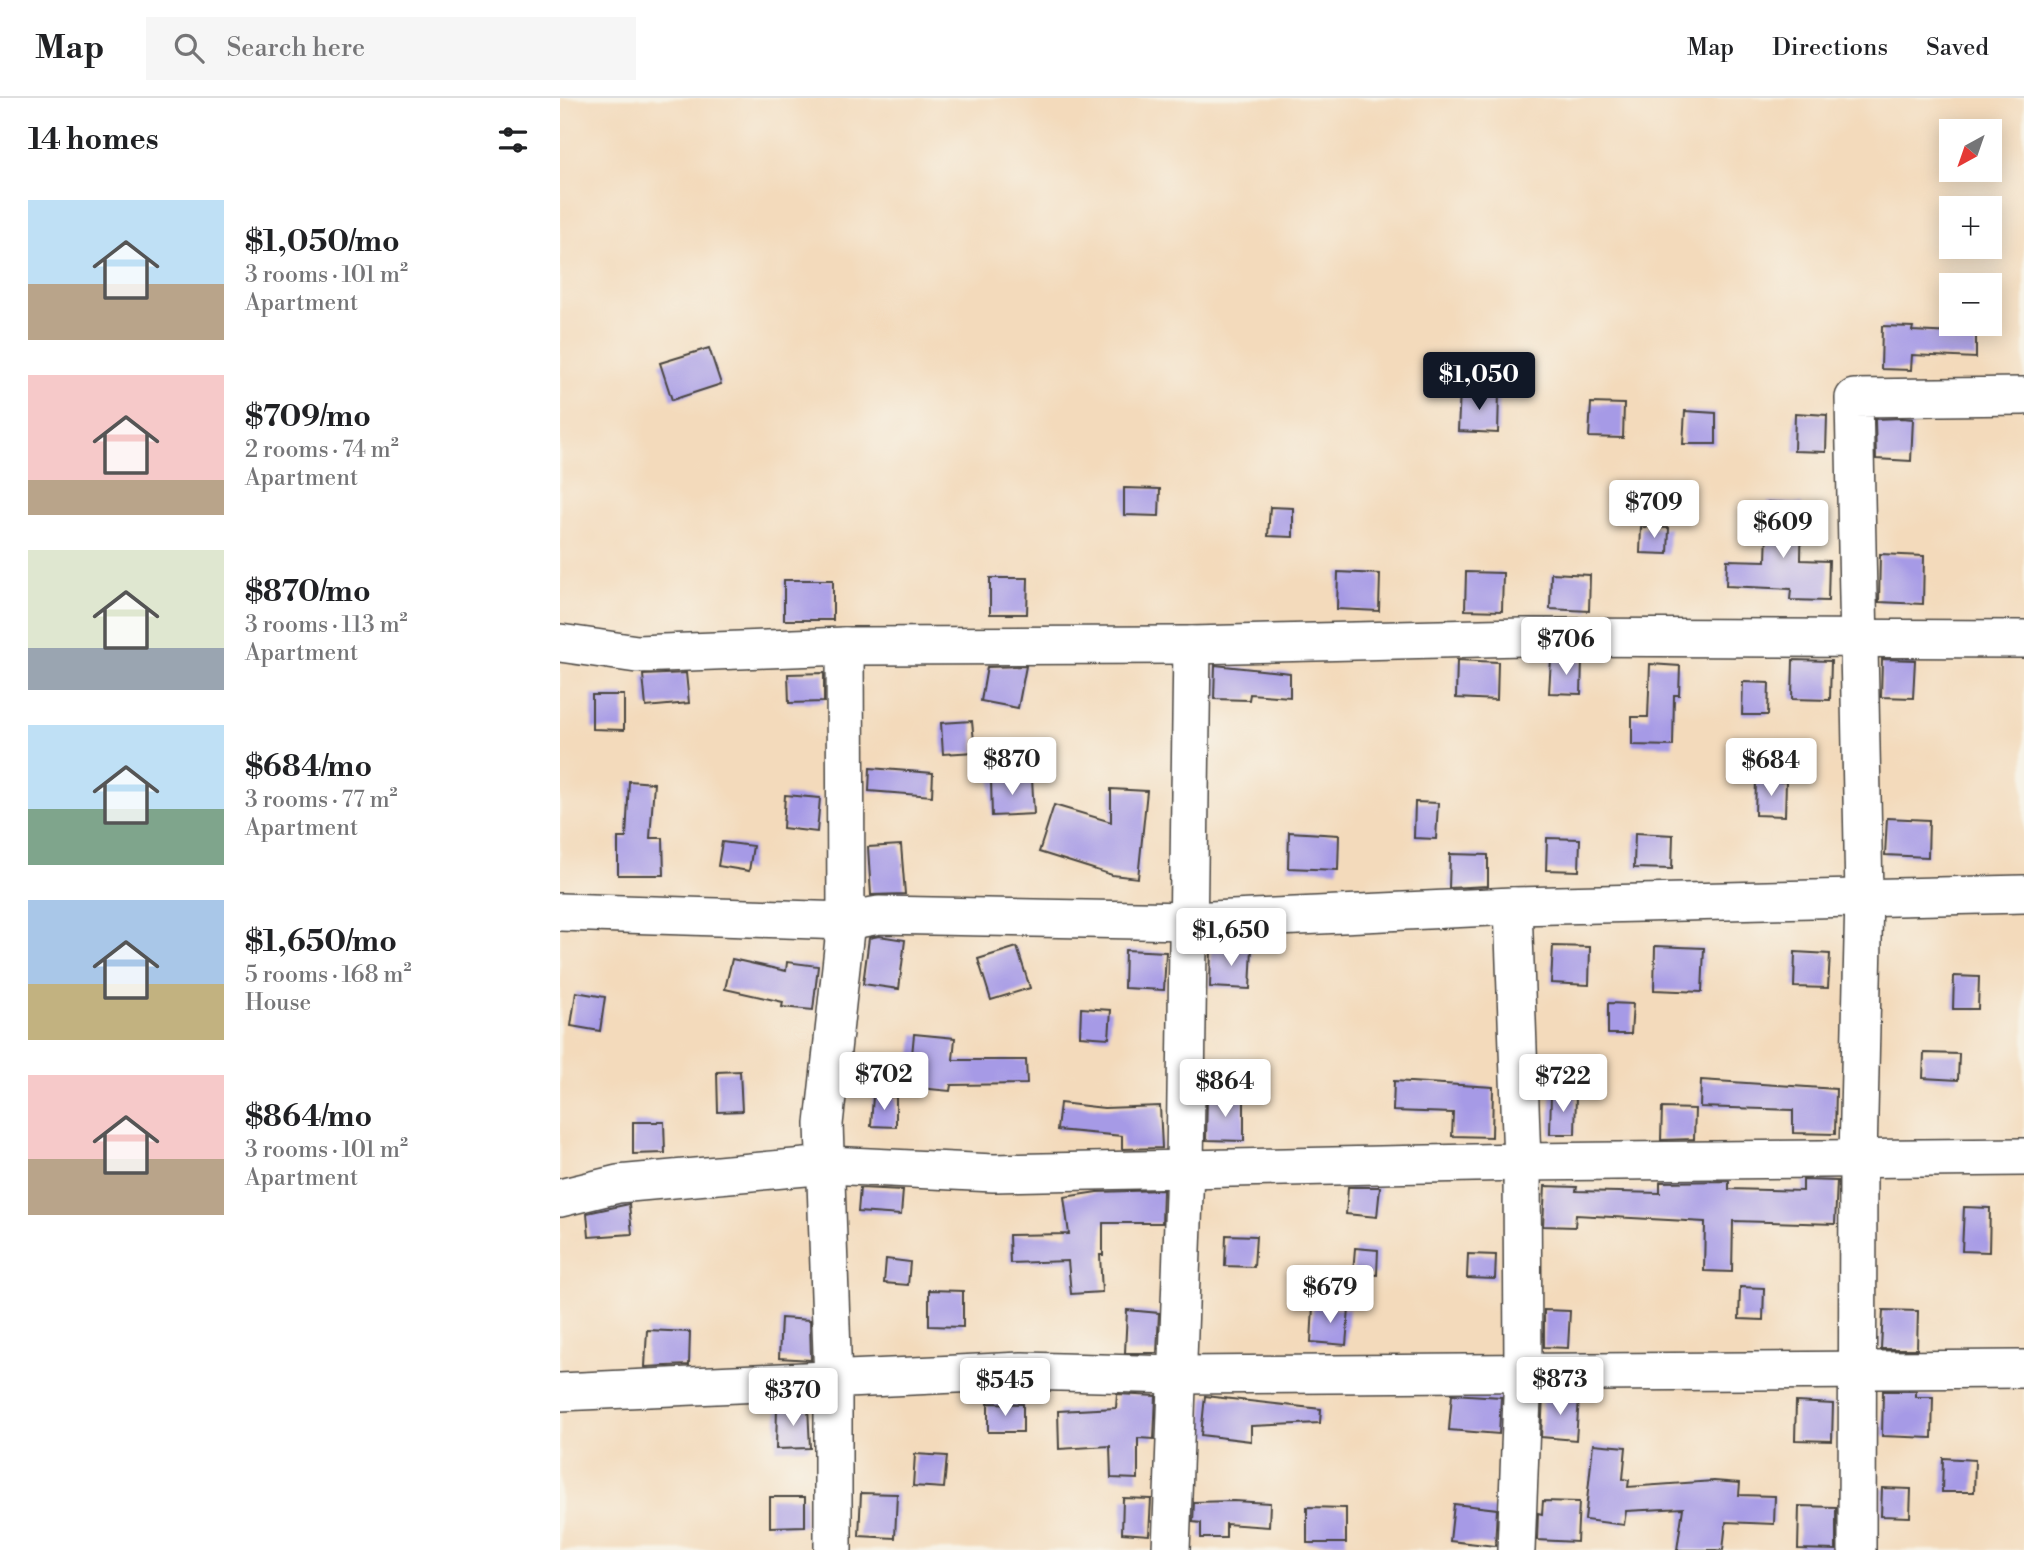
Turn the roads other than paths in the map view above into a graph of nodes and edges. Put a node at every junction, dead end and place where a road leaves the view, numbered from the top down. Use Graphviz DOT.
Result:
graph roads {
  1 [pos="2024,396"];
  2 [pos="2024,639"];
  3 [pos="1860,641"];
  4 [pos="560,643"];
  5 [pos="1192,645"];
  6 [pos="845,646"];
  7 [pos="2024,894"];
  8 [pos="1864,896"];
  9 [pos="1513,906"];
  10 [pos="560,912"];
  11 [pos="846,921"];
  12 [pos="1189,921"];
  13 [pos="2024,1157"];
  14 [pos="1858,1158"];
  15 [pos="1522,1162"];
  16 [pos="828,1165"];
  17 [pos="1185,1168"];
  18 [pos="560,1198"];
  19 [pos="2024,1369"];
  20 [pos="1523,1372"];
  21 [pos="1858,1372"];
  22 [pos="1178,1375"];
  23 [pos="833,1382"];
  24 [pos="560,1392"];
  25 [pos="833,1550"];
  26 [pos="1171,1550"];
  27 [pos="1516,1550"];
  28 [pos="1857,1550"];
  1 -- 3 [label="street"];
  2 -- 3 [label="street"];
  3 -- 5 [label="street"];
  3 -- 8 [label="street"];
  4 -- 6 [label="street"];
  5 -- 6 [label="street"];
  5 -- 12 [label="street"];
  6 -- 11 [label="street"];
  7 -- 8 [label="street"];
  8 -- 9 [label="street"];
  8 -- 14 [label="street"];
  9 -- 12 [label="street"];
  9 -- 15 [label="street"];
  10 -- 11 [label="street"];
  11 -- 12 [label="street"];
  11 -- 16 [label="street"];
  12 -- 17 [label="street"];
  13 -- 14 [label="street"];
  14 -- 15 [label="street"];
  14 -- 21 [label="street"];
  15 -- 17 [label="street"];
  15 -- 20 [label="street"];
  16 -- 17 [label="street"];
  16 -- 18 [label="street"];
  16 -- 23 [label="street"];
  17 -- 22 [label="street"];
  19 -- 21 [label="street"];
  20 -- 21 [label="street"];
  20 -- 22 [label="street"];
  20 -- 27 [label="street"];
  21 -- 28 [label="street"];
  22 -- 23 [label="street"];
  22 -- 26 [label="street"];
  23 -- 24 [label="street"];
  23 -- 25 [label="street"];
}
